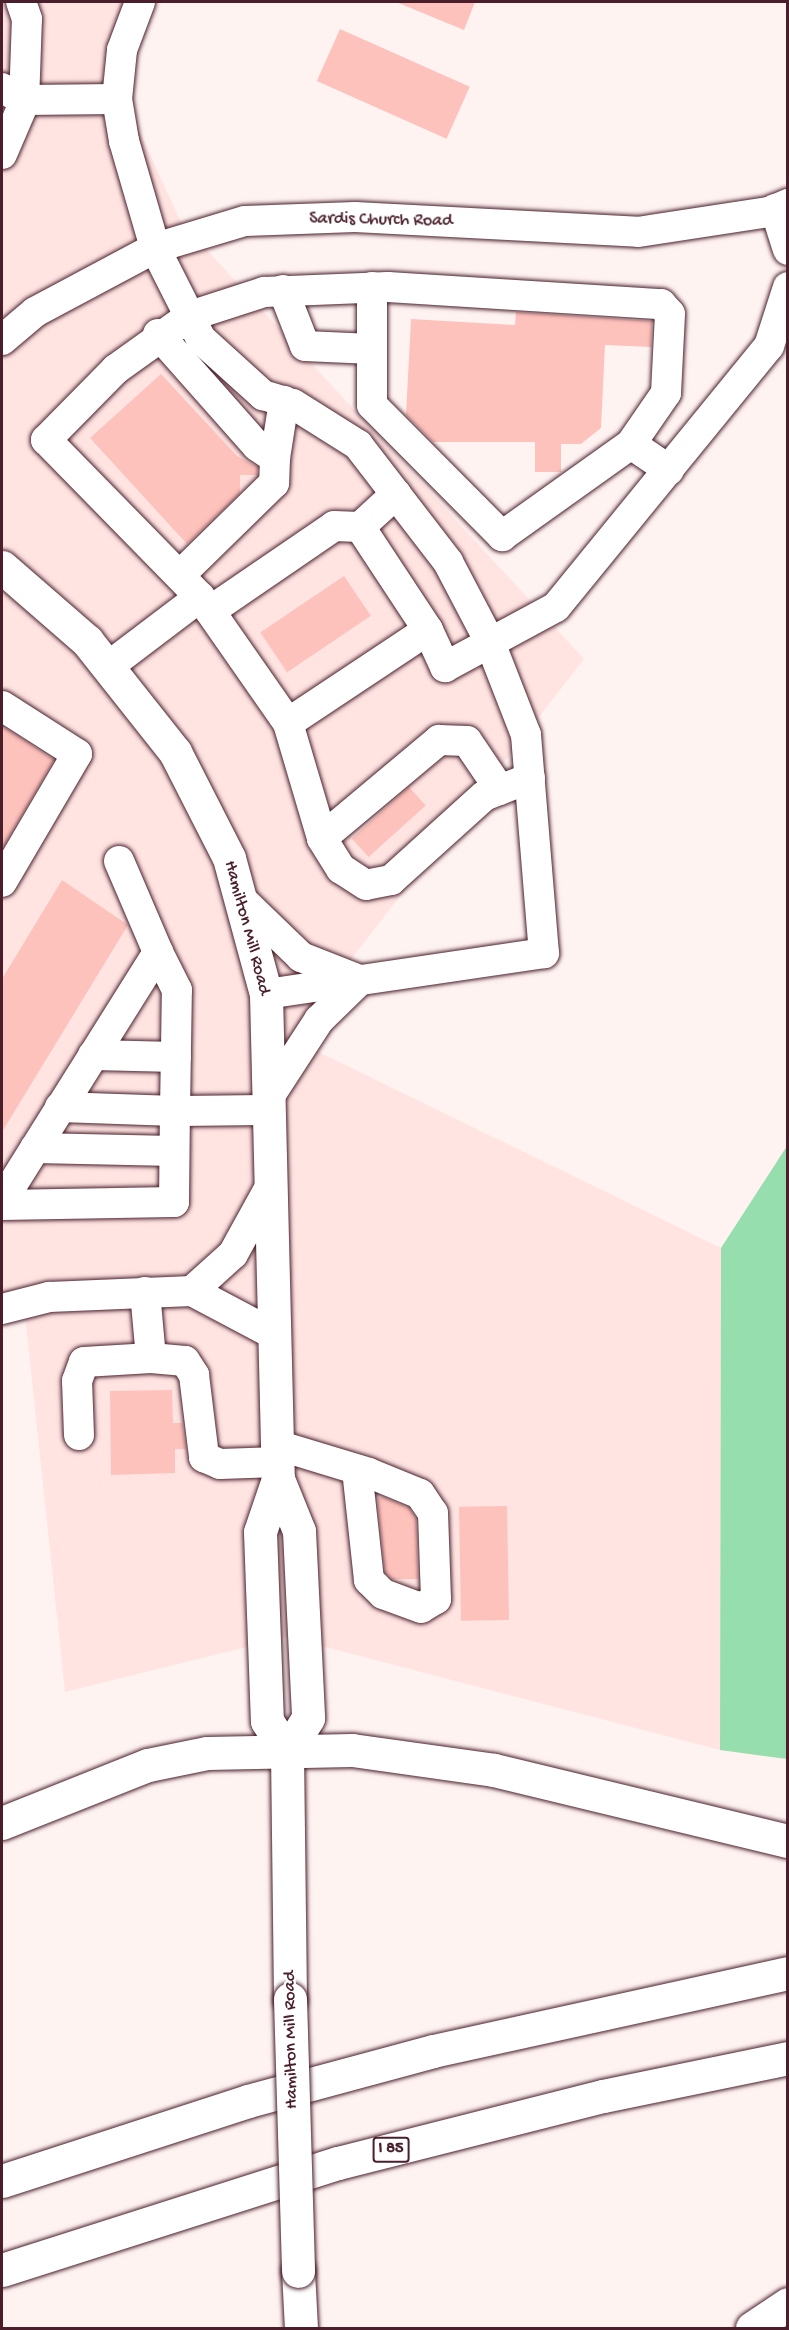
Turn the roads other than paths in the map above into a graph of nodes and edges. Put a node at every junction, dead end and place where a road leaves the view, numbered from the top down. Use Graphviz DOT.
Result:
graph roads {
  1 [pos="21,2"];
  2 [pos="140,2"];
  3 [pos="13,94"];
  4 [pos="117,99"];
  5 [pos="2,154"];
  6 [pos="781,206"];
  7 [pos="155,248"];
  8 [pos="788,250"];
  9 [pos="372,287"];
  10 [pos="788,287"];
  11 [pos="283,290"];
  12 [pos="190,316"];
  13 [pos="158,334"];
  14 [pos="2,340"];
  15 [pos="372,349"];
  16 [pos="284,401"];
  17 [pos="631,444"];
  18 [pos="275,458"];
  19 [pos="669,470"];
  20 [pos="396,494"];
  21 [pos="360,527"];
  22 [pos="8,573"];
  23 [pos="180,575"];
  24 [pos="205,604"];
  25 [pos="428,630"];
  26 [pos="490,645"];
  27 [pos="109,666"];
  28 [pos="2,706"];
  29 [pos="288,723"];
  30 [pos="530,778"];
  31 [pos="500,790"];
  32 [pos="322,838"];
  33 [pos="118,861"];
  34 [pos="2,882"];
  35 [pos="240,898"];
  36 [pos="158,952"];
  37 [pos="360,980"];
  38 [pos="266,993"];
  39 [pos="93,1055"];
  40 [pos="176,1057"];
  41 [pos="269,1104"];
  42 [pos="60,1107"];
  43 [pos="175,1111"];
  44 [pos="35,1148"];
  45 [pos="174,1151"];
  46 [pos="270,1187"];
  47 [pos="2,1203"];
  48 [pos="192,1291"];
  49 [pos="145,1292"];
  50 [pos="2,1309"];
  51 [pos="275,1335"];
  52 [pos="151,1358"];
  53 [pos="79,1435"];
  54 [pos="278,1462"];
  55 [pos="357,1470"];
  56 [pos="287,1752"];
  57 [pos="2,1823"];
  58 [pos="788,1841"];
  59 [pos="788,1973"];
  60 [pos="788,2058"];
  61 [pos="2,2181"];
  62 [pos="2,2270"];
  63 [pos="788,2304"];
  64 [pos="300,2328"];
  65 [pos="752,2328"];
  1 -- 3 [label="street"];
  2 -- 4 [label="street"];
  3 -- 4 [label="street"];
  3 -- 5 [label="street"];
  4 -- 7 [label="street"];
  6 -- 7 [label="street, Sardis Church Road"];
  6 -- 8 [label="street"];
  7 -- 12 [label="street"];
  7 -- 14 [label="street, Sardis Church Road"];
  9 -- 11 [label="street"];
  9 -- 15 [label="street"];
  9 -- 17 [label="street"];
  10 -- 19 [label="street"];
  11 -- 12 [label="street"];
  11 -- 15 [label="street"];
  12 -- 13 [label="street"];
  12 -- 16 [label="street"];
  13 -- 18 [label="street"];
  13 -- 23 [label="street"];
  15 -- 17 [label="street"];
  16 -- 18 [label="street"];
  16 -- 20 [label="street"];
  17 -- 19 [label="street"];
  18 -- 23 [label="street"];
  19 -- 26 [label="street"];
  20 -- 21 [label="street"];
  20 -- 26 [label="street"];
  21 -- 24 [label="street"];
  21 -- 25 [label="street"];
  22 -- 27 [label="main road, Hamilton Mill Road"];
  23 -- 24 [label="street"];
  24 -- 27 [label="street"];
  24 -- 29 [label="street"];
  25 -- 26 [label="street"];
  25 -- 29 [label="street"];
  26 -- 30 [label="street"];
  27 -- 35 [label="main road, Hamilton Mill Road"];
  28 -- 34 [label="street"];
  29 -- 32 [label="street"];
  30 -- 31 [label="street"];
  30 -- 37 [label="street"];
  31 -- 32 [label="street"];
  31 -- 32 [label="street"];
  33 -- 36 [label="street"];
  35 -- 37 [label="street"];
  35 -- 38 [label="main road, Hamilton Mill Road"];
  36 -- 39 [label="street"];
  36 -- 40 [label="street"];
  37 -- 38 [label="street"];
  37 -- 41 [label="street"];
  38 -- 41 [label="main road, Hamilton Mill Road"];
  39 -- 40 [label="street"];
  39 -- 42 [label="street"];
  40 -- 43 [label="street"];
  41 -- 43 [label="street"];
  41 -- 46 [label="main road, Hamilton Mill Road"];
  42 -- 43 [label="street"];
  42 -- 44 [label="street"];
  43 -- 45 [label="street"];
  44 -- 45 [label="street"];
  44 -- 47 [label="street"];
  45 -- 47 [label="street"];
  46 -- 48 [label="street"];
  46 -- 51 [label="main road, Hamilton Mill Road"];
  48 -- 49 [label="street"];
  48 -- 51 [label="street"];
  49 -- 50 [label="street"];
  49 -- 52 [label="street"];
  51 -- 54 [label="main road, Hamilton Mill Road"];
  52 -- 53 [label="street"];
  52 -- 54 [label="street"];
  54 -- 55 [label="street"];
  54 -- 56 [label="main road, Hamilton Mill Road"];
  56 -- 57 [label="main road"];
  56 -- 58 [label="main road"];
  56 -- 64 [label="main road, Hamilton Mill Road, bridge"];
  59 -- 61 [label="main road"];
  60 -- 62 [label="main road, I 85"];
  63 -- 65 [label="main road"];
}
